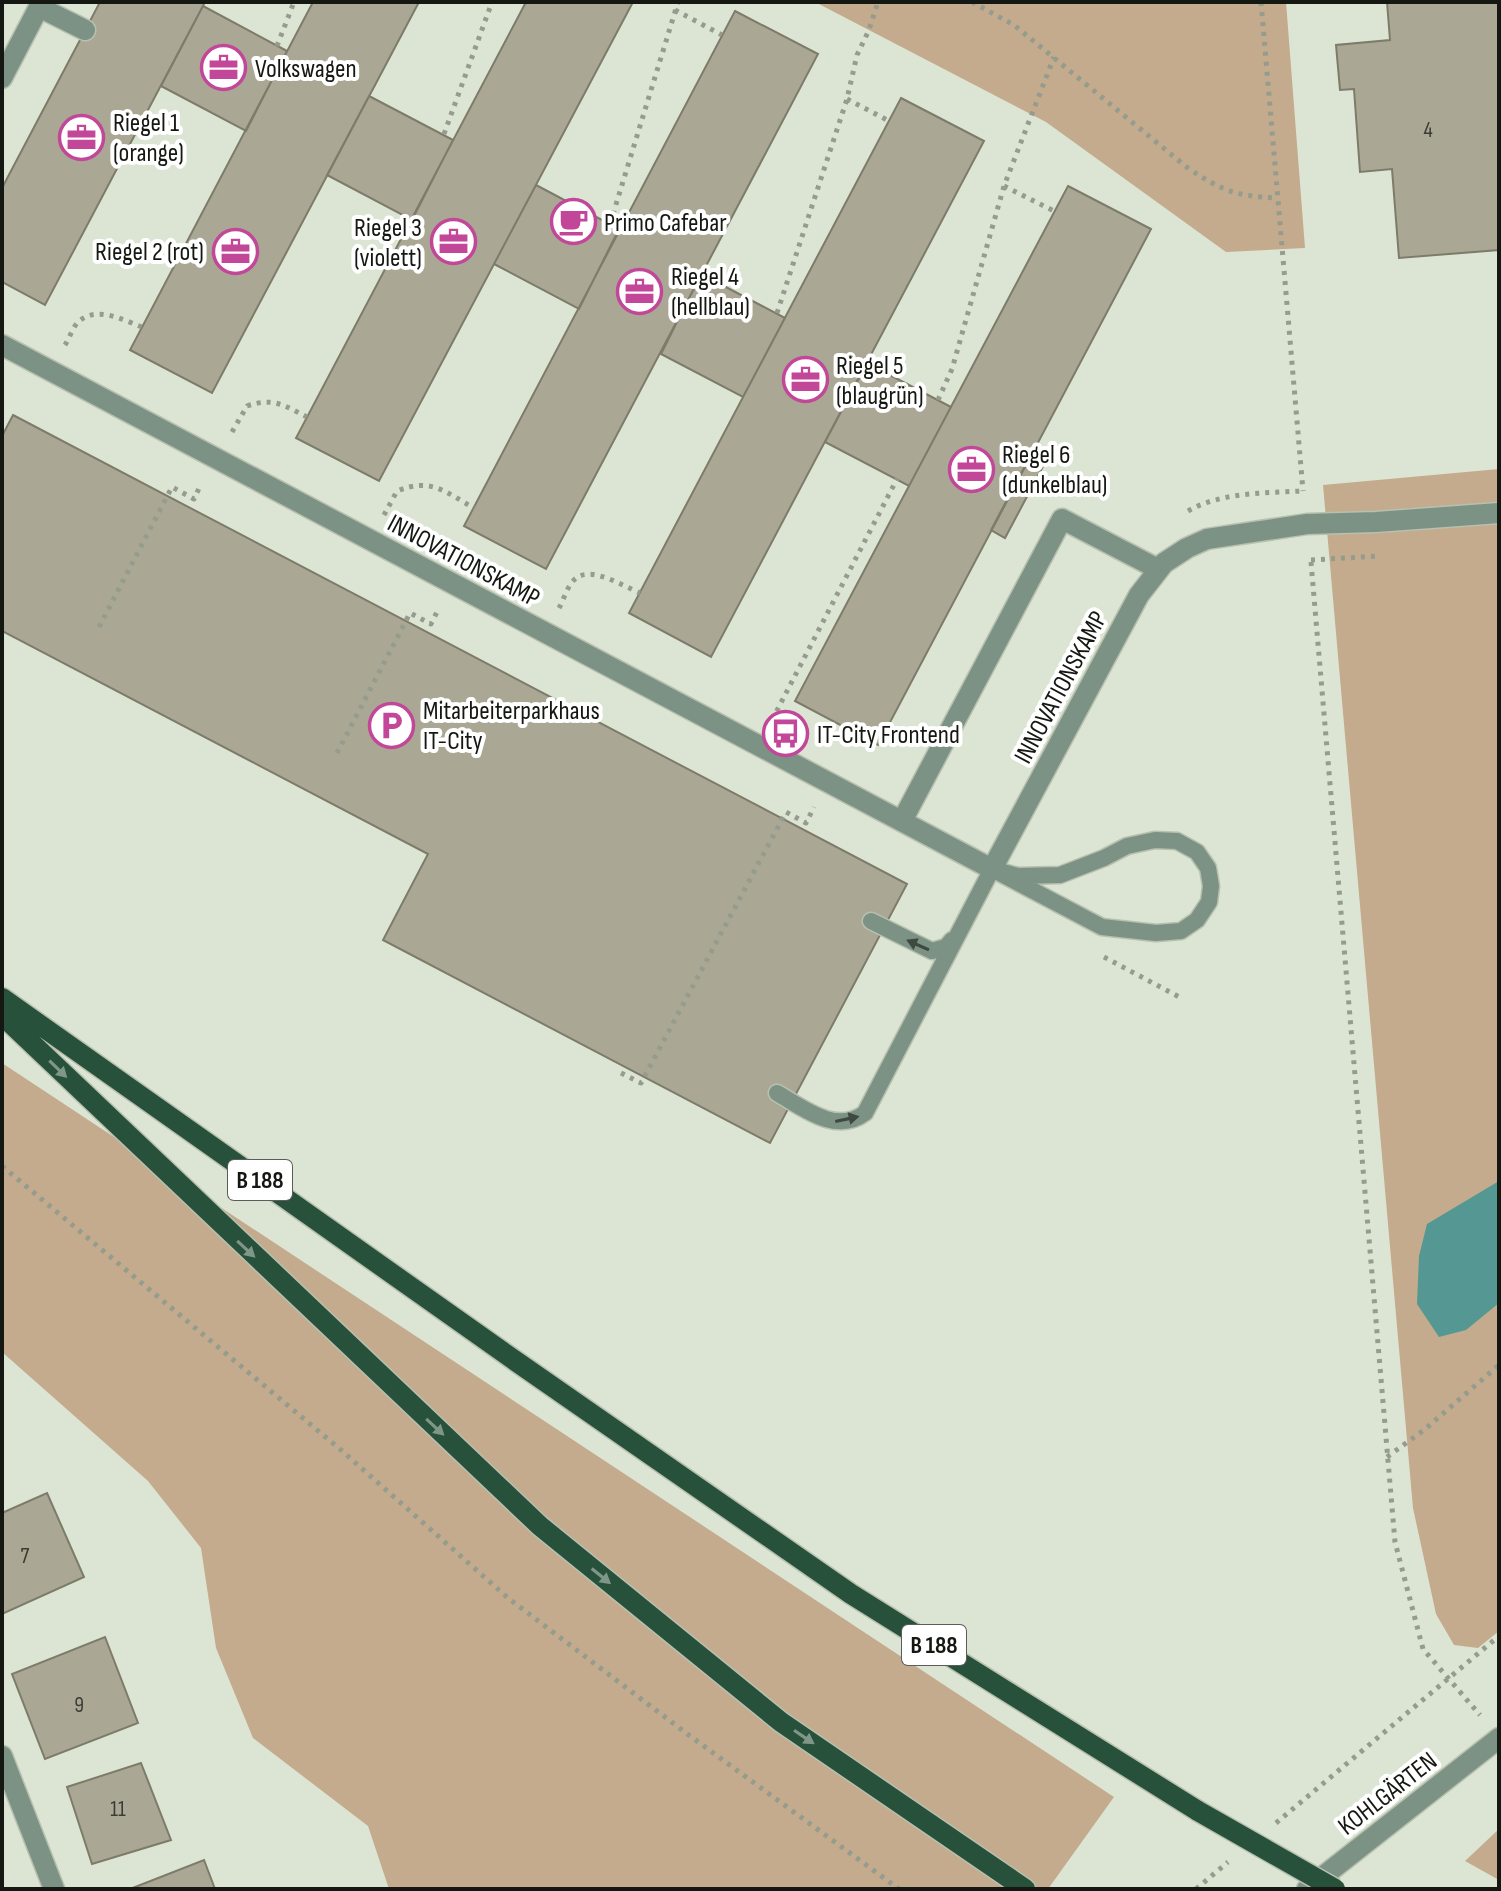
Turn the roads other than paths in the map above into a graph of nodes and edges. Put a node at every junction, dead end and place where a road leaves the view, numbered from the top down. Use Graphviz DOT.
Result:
graph roads {
  1 [pos="41,4"];
  2 [pos="85,30"];
  3 [pos="2,78"];
  4 [pos="2,345"];
  5 [pos="1499,513"];
  6 [pos="1158,569"];
  7 [pos="902,821"];
  8 [pos="992,869"];
  9 [pos="871,921"];
  10 [pos="961,929"];
  11 [pos="2,998"];
  12 [pos="2,1015"];
  13 [pos="777,1093"];
  14 [pos="1494,1732"];
  15 [pos="2,1756"];
  16 [pos="54,1889"];
  17 [pos="1025,1889"];
  18 [pos="1307,1889"];
  19 [pos="1335,1889"];
  1 -- 2 [label="street"];
  1 -- 3 [label="street"];
  4 -- 7 [label="street, INNOVATIONSKAMP"];
  5 -- 6 [label="street, INNOVATIONSKAMP"];
  6 -- 7 [label="street"];
  6 -- 8 [label="street, INNOVATIONSKAMP"];
  7 -- 8 [label="street, INNOVATIONSKAMP"];
  8 -- 8 [label="lane"];
  8 -- 10 [label="lane"];
  10 -- 9 [label="lane, one-way"];
  13 -- 10 [label="lane, one-way"];
  11 -- 19 [label="main road, B 188, bridge"];
  12 -- 17 [label="main road, one-way"];
  14 -- 18 [label="street, KOHLGÄRTEN"];
  15 -- 16 [label="street"];
}
